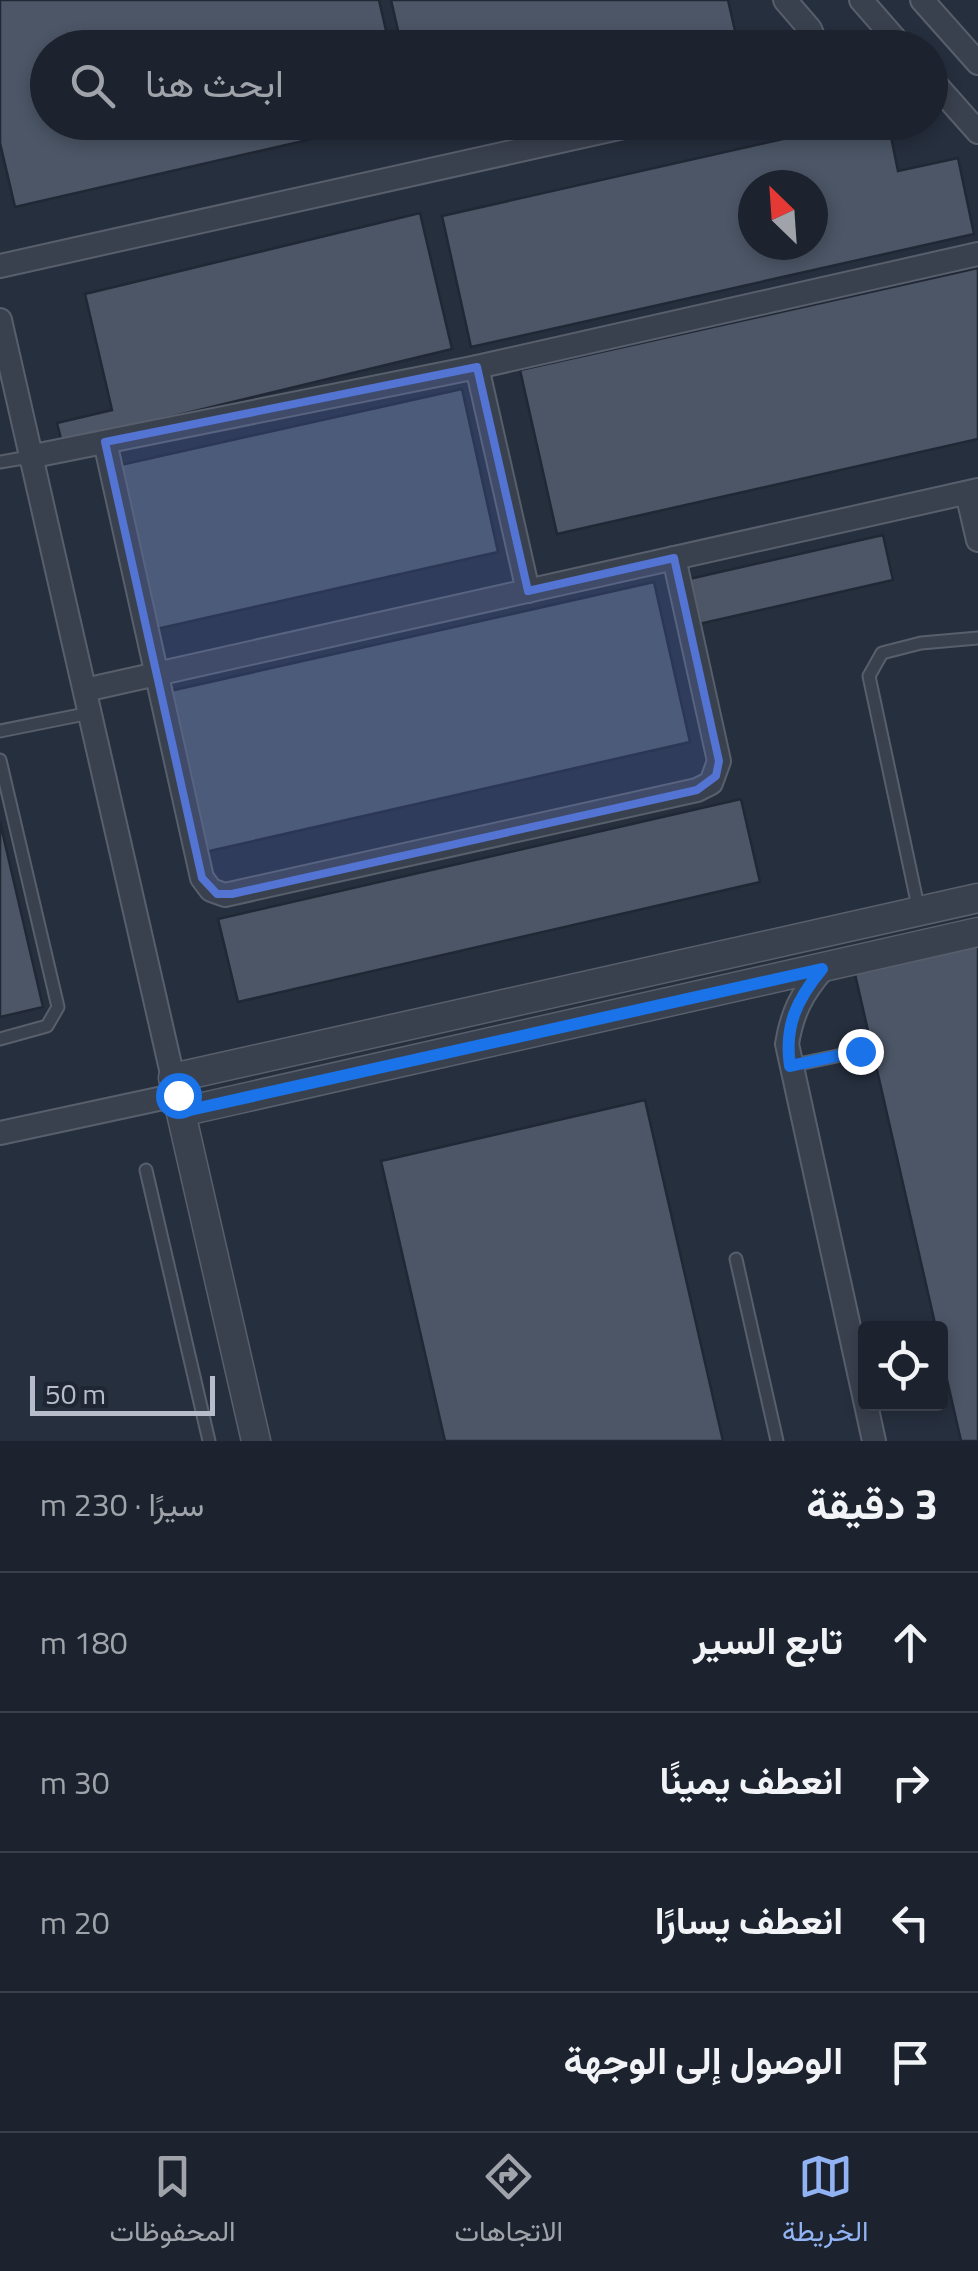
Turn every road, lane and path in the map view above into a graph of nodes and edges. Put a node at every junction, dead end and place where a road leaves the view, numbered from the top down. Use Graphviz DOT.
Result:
graph roads {
  1 [pos="785,0"];
  2 [pos="861,0"];
  3 [pos="922,0"];
  4 [pos="810,30"];
  5 [pos="887,30"];
  6 [pos="971,56"];
  7 [pos="948,69"];
  8 [pos="948,98"];
  9 [pos="978,132"];
  10 [pos="565,140"];
  11 [pos="978,254"];
  12 [pos="0,266"];
  13 [pos="0,320"];
  14 [pos="477,367"];
  15 [pos="105,442"];
  16 [pos="29,456"];
  17 [pos="0,462"];
  18 [pos="973,492"];
  19 [pos="978,540"];
  20 [pos="674,558"];
  21 [pos="528,591"];
  22 [pos="978,638"];
  23 [pos="157,674"];
  24 [pos="88,702"];
  25 [pos="0,731"];
  26 [pos="0,760"];
  27 [pos="978,898"];
  28 [pos="918,911"];
  29 [pos="978,932"];
  30 [pos="822,969"];
  31 [pos="0,1039"];
  32 [pos="860,1051"];
  33 [pos="790,1066"];
  34 [pos="177,1095"];
  35 [pos="0,1134"];
  36 [pos="146,1170"];
  37 [pos="736,1259"];
  38 [pos="208,1441"];
  39 [pos="256,1441"];
  40 [pos="777,1441"];
  41 [pos="874,1441"];
  1 -- 4 [label="street"];
  2 -- 5 [label="street"];
  3 -- 6 [label="street"];
  6 -- 7 [label="street"];
  8 -- 9 [label="street"];
  10 -- 12 [label="street"];
  11 -- 14 [label="street"];
  13 -- 16 [label="street"];
  14 -- 15 [label="street"];
  14 -- 21 [label="street"];
  15 -- 16 [label="street"];
  15 -- 23 [label="street"];
  16 -- 17 [label="lane"];
  16 -- 24 [label="street"];
  18 -- 19 [label="street"];
  18 -- 20 [label="street"];
  20 -- 21 [label="street"];
  20 -- 23 [label="street"];
  21 -- 23 [label="street"];
  22 -- 28 [label="lane"];
  23 -- 24 [label="street"];
  24 -- 25 [label="lane"];
  24 -- 34 [label="street"];
  26 -- 31 [label="lane"];
  27 -- 28 [label="street"];
  28 -- 34 [label="street"];
  29 -- 30 [label="street"];
  30 -- 33 [label="street"];
  30 -- 34 [label="street"];
  32 -- 33 [label="lane"];
  33 -- 41 [label="street"];
  34 -- 35 [label="street"];
  34 -- 39 [label="street"];
  36 -- 38 [label="lane"];
  37 -- 40 [label="lane"];
}
